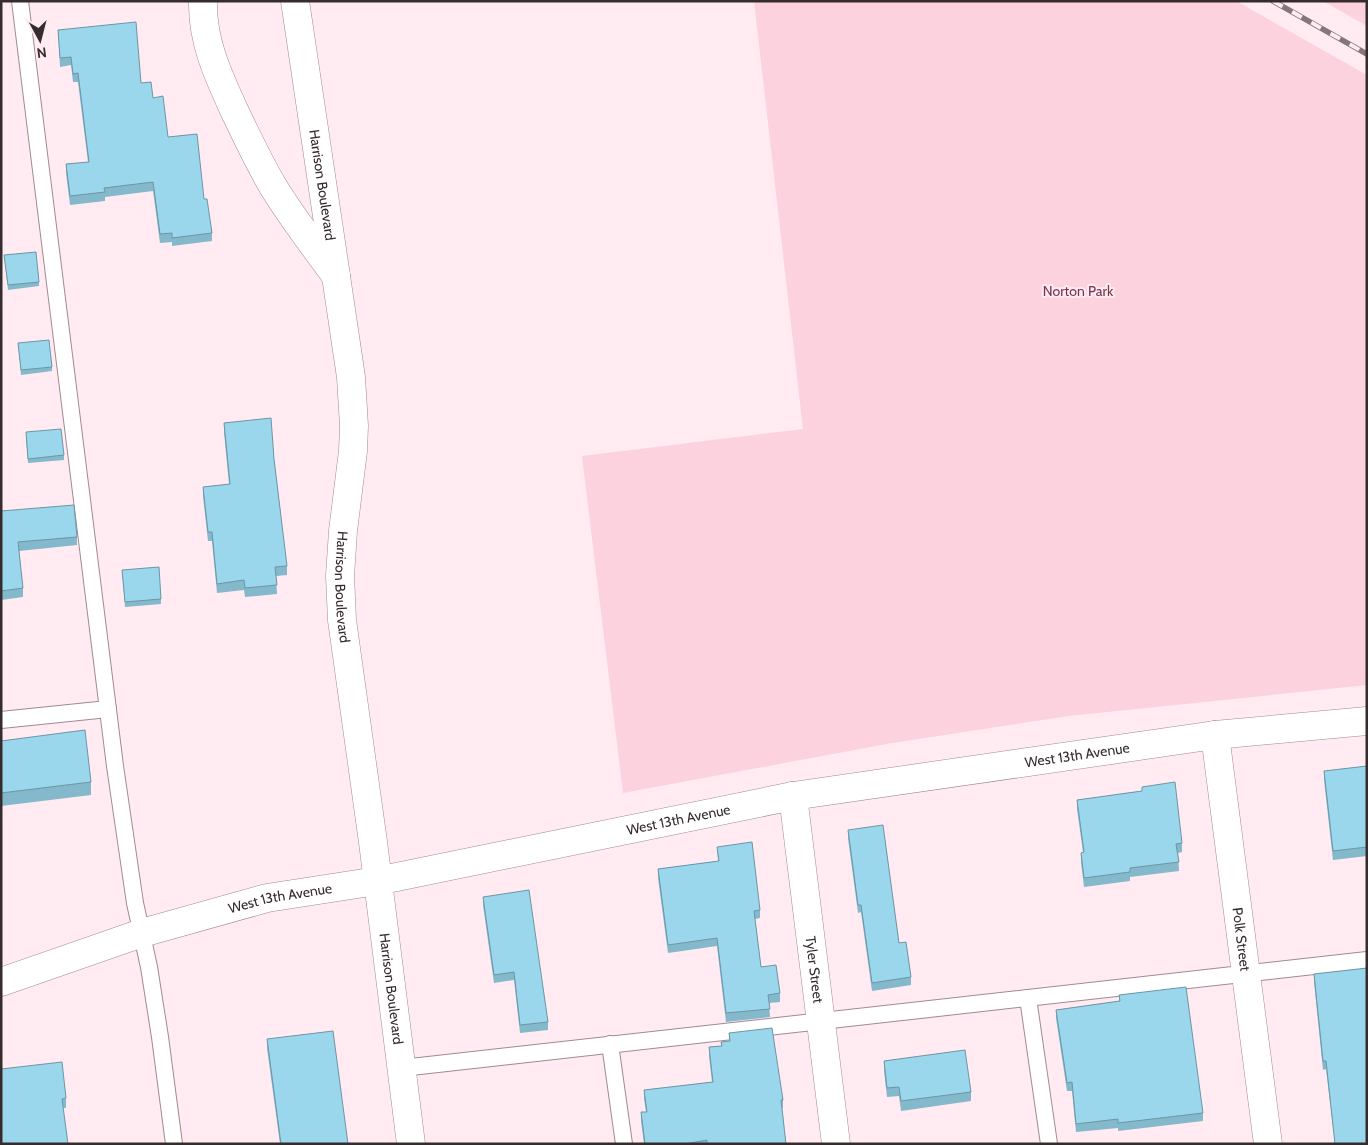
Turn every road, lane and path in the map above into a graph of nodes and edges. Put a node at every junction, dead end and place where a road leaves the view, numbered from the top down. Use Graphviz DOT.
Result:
graph roads {
  1 [pos="20,1"];
  2 [pos="202,1"];
  3 [pos="295,1"];
  4 [pos="336,276"];
  5 [pos="108,709"];
  6 [pos="1,720"];
  7 [pos="1367,721"];
  8 [pos="1214,735"];
  9 [pos="793,796"];
  10 [pos="377,881"];
  11 [pos="142,933"];
  12 [pos="1367,960"];
  13 [pos="1246,974"];
  14 [pos="1,982"];
  15 [pos="1028,998"];
  16 [pos="821,1021"];
  17 [pos="610,1044"];
  18 [pos="402,1068"];
  19 [pos="174,1144"];
  20 [pos="411,1144"];
  21 [pos="624,1144"];
  22 [pos="836,1144"];
  23 [pos="1049,1144"];
  24 [pos="1268,1144"];
  1 -- 5 [label="lane"];
  2 -- 4 [label="street"];
  3 -- 4 [label="street, Harrison Boulevard"];
  4 -- 10 [label="street, Harrison Boulevard"];
  5 -- 6 [label="lane"];
  5 -- 11 [label="lane"];
  7 -- 8 [label="street, West 13th Avenue"];
  8 -- 9 [label="street, West 13th Avenue"];
  8 -- 13 [label="street, Polk Street"];
  9 -- 10 [label="street, West 13th Avenue"];
  9 -- 16 [label="street, Tyler Street"];
  10 -- 11 [label="street, West 13th Avenue"];
  10 -- 18 [label="street, Harrison Boulevard"];
  11 -- 14 [label="street, West 13th Avenue"];
  11 -- 19 [label="lane"];
  12 -- 13 [label="lane"];
  13 -- 15 [label="lane"];
  13 -- 24 [label="street, Polk Street"];
  15 -- 16 [label="lane"];
  15 -- 23 [label="lane"];
  16 -- 17 [label="lane"];
  16 -- 22 [label="street, Tyler Street"];
  17 -- 18 [label="lane"];
  17 -- 21 [label="lane"];
  18 -- 20 [label="street, Harrison Boulevard"];
}
